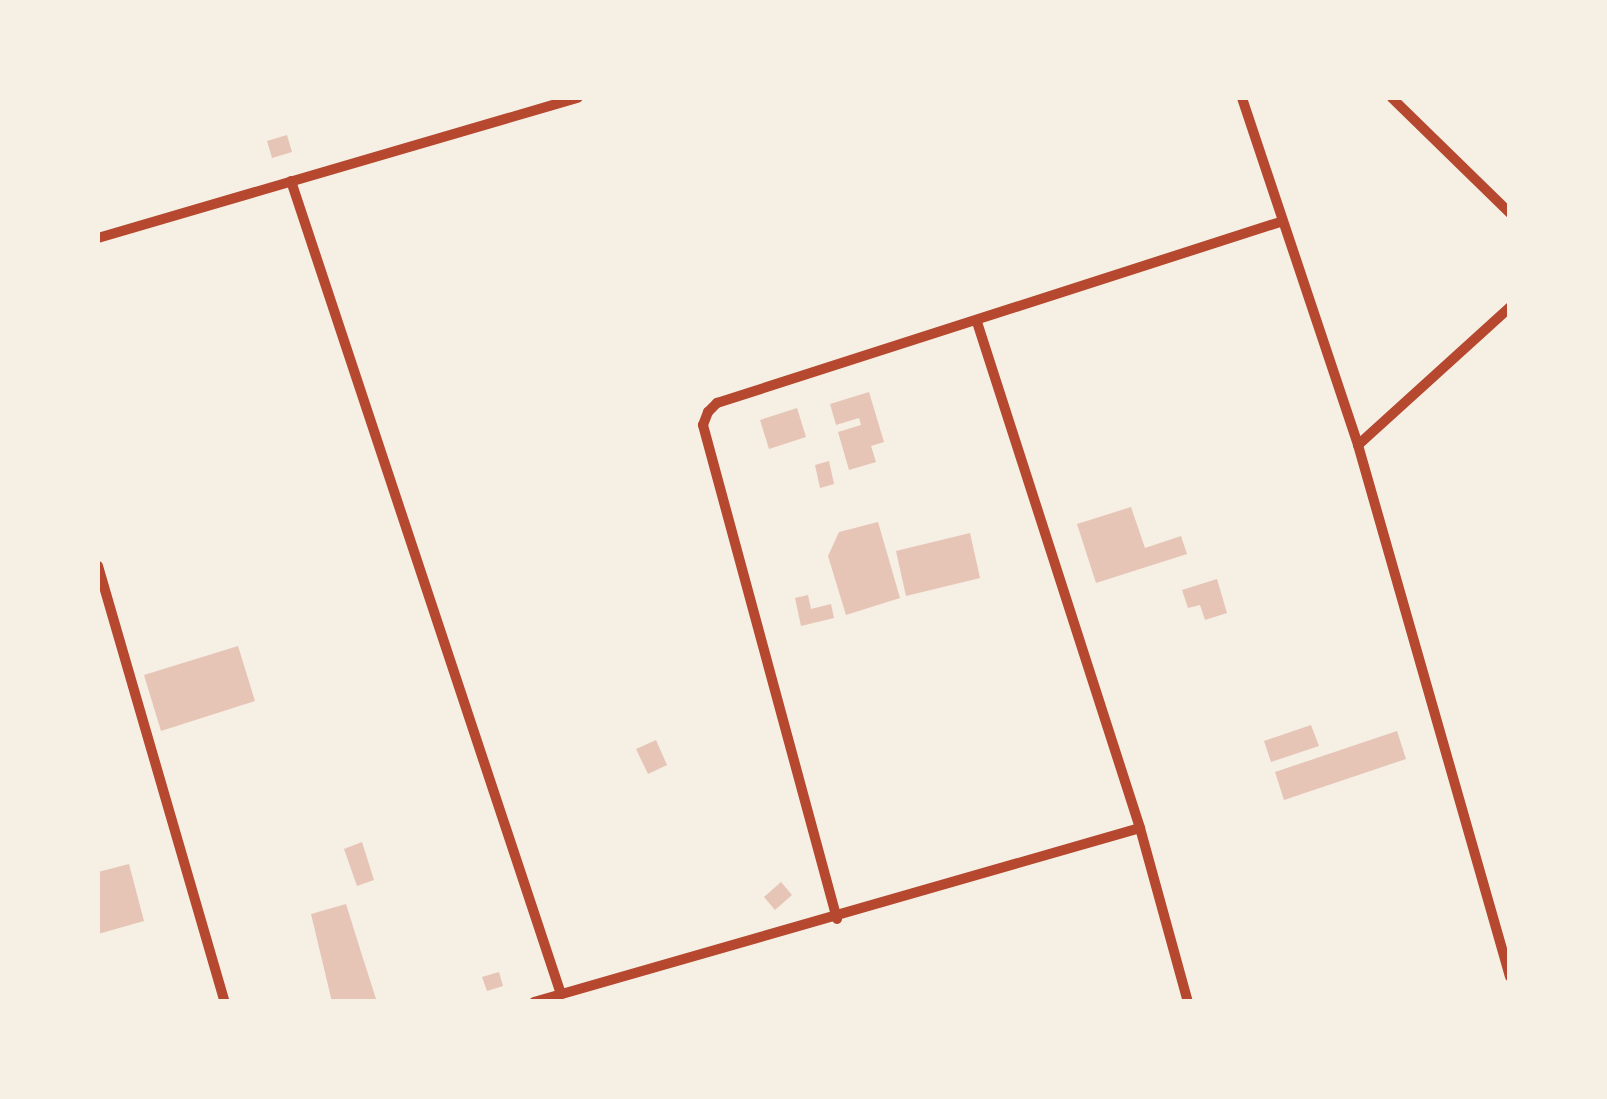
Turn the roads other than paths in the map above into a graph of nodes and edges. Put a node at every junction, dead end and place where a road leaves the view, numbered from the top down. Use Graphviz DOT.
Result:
graph roads {
  1 [pos="578,98"];
  2 [pos="1242,98"];
  3 [pos="1392,98"];
  4 [pos="291,182"];
  5 [pos="1510,214"];
  6 [pos="1280,222"];
  7 [pos="98,238"];
  8 [pos="1510,308"];
  9 [pos="977,322"];
  10 [pos="1358,445"];
  11 [pos="98,566"];
  12 [pos="100,582"];
  13 [pos="1140,828"];
  14 [pos="837,918"];
  15 [pos="1510,977"];
  16 [pos="561,994"];
  17 [pos="225,1002"];
  18 [pos="534,1002"];
  19 [pos="1188,1002"];
  1 -- 4 [label="street"];
  2 -- 6 [label="street"];
  3 -- 5 [label="street"];
  4 -- 7 [label="street"];
  4 -- 16 [label="street"];
  6 -- 9 [label="street"];
  6 -- 10 [label="street"];
  8 -- 10 [label="street"];
  9 -- 13 [label="street"];
  9 -- 14 [label="street"];
  10 -- 15 [label="street"];
  11 -- 12 [label="street"];
  12 -- 17 [label="street"];
  13 -- 14 [label="street"];
  13 -- 19 [label="street"];
  14 -- 16 [label="street"];
  16 -- 18 [label="street"];
}
